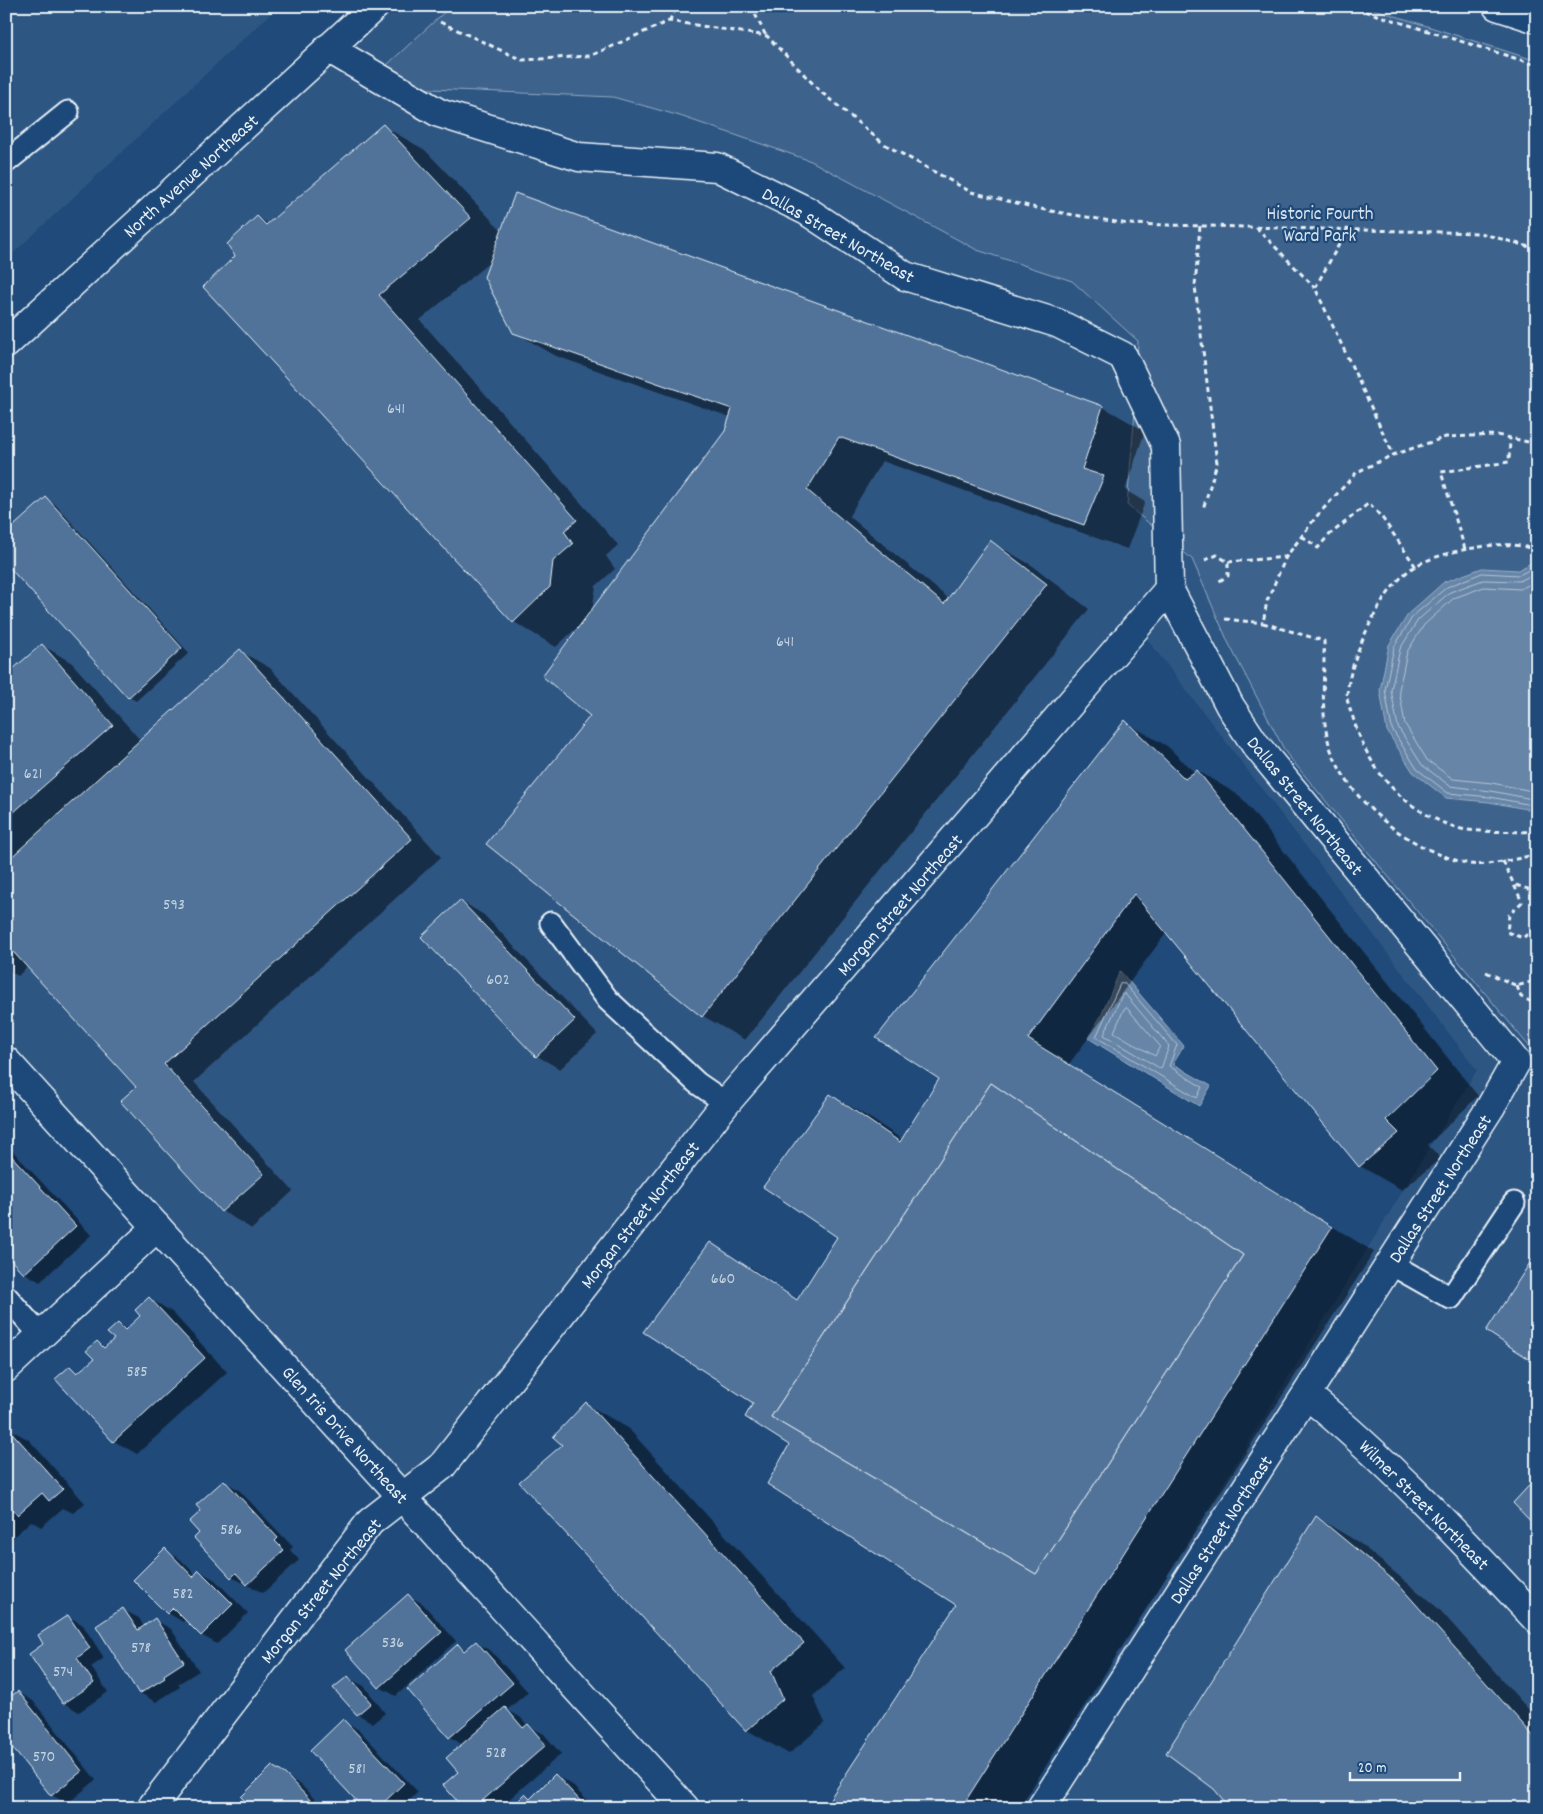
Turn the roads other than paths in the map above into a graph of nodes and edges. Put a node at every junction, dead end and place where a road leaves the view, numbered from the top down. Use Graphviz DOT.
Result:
graph roads {
  1 [pos="375,6"];
  2 [pos="1497,6"];
  3 [pos="1537,19"];
  4 [pos="328,48"];
  5 [pos="68,112"];
  6 [pos="6,162"];
  7 [pos="6,344"];
  8 [pos="1169,589"];
  9 [pos="551,923"];
  10 [pos="6,1061"];
  11 [pos="726,1103"];
  12 [pos="1514,1203"];
  13 [pos="157,1227"];
  14 [pos="1390,1264"];
  15 [pos="6,1296"];
  16 [pos="41,1336"];
  17 [pos="6,1368"];
  18 [pos="1307,1395"];
  19 [pos="402,1496"];
  20 [pos="1537,1620"];
  21 [pos="674,1804"];
  22 [pos="151,1808"];
  23 [pos="1041,1808"];
  1 -- 4 [label="street, North Avenue Northeast"];
  2 -- 3 [label="street"];
  4 -- 7 [label="street, North Avenue Northeast"];
  4 -- 8 [label="street, Dallas Street Northeast"];
  5 -- 6 [label="lane"];
  8 -- 11 [label="street, Morgan Street Northeast"];
  8 -- 14 [label="street, Dallas Street Northeast"];
  9 -- 11 [label="lane"];
  10 -- 13 [label="street, Glen Iris Drive Northeast"];
  11 -- 19 [label="street, Morgan Street Northeast"];
  12 -- 14 [label="lane"];
  13 -- 16 [label="street"];
  13 -- 19 [label="street, Glen Iris Drive Northeast"];
  14 -- 18 [label="street, Dallas Street Northeast"];
  15 -- 16 [label="lane"];
  16 -- 17 [label="street"];
  18 -- 20 [label="street, Wilmer Street Northeast"];
  18 -- 23 [label="street, Dallas Street Northeast"];
  19 -- 21 [label="street, Glen Iris Drive Northeast"];
  19 -- 22 [label="street, Morgan Street Northeast"];
}
